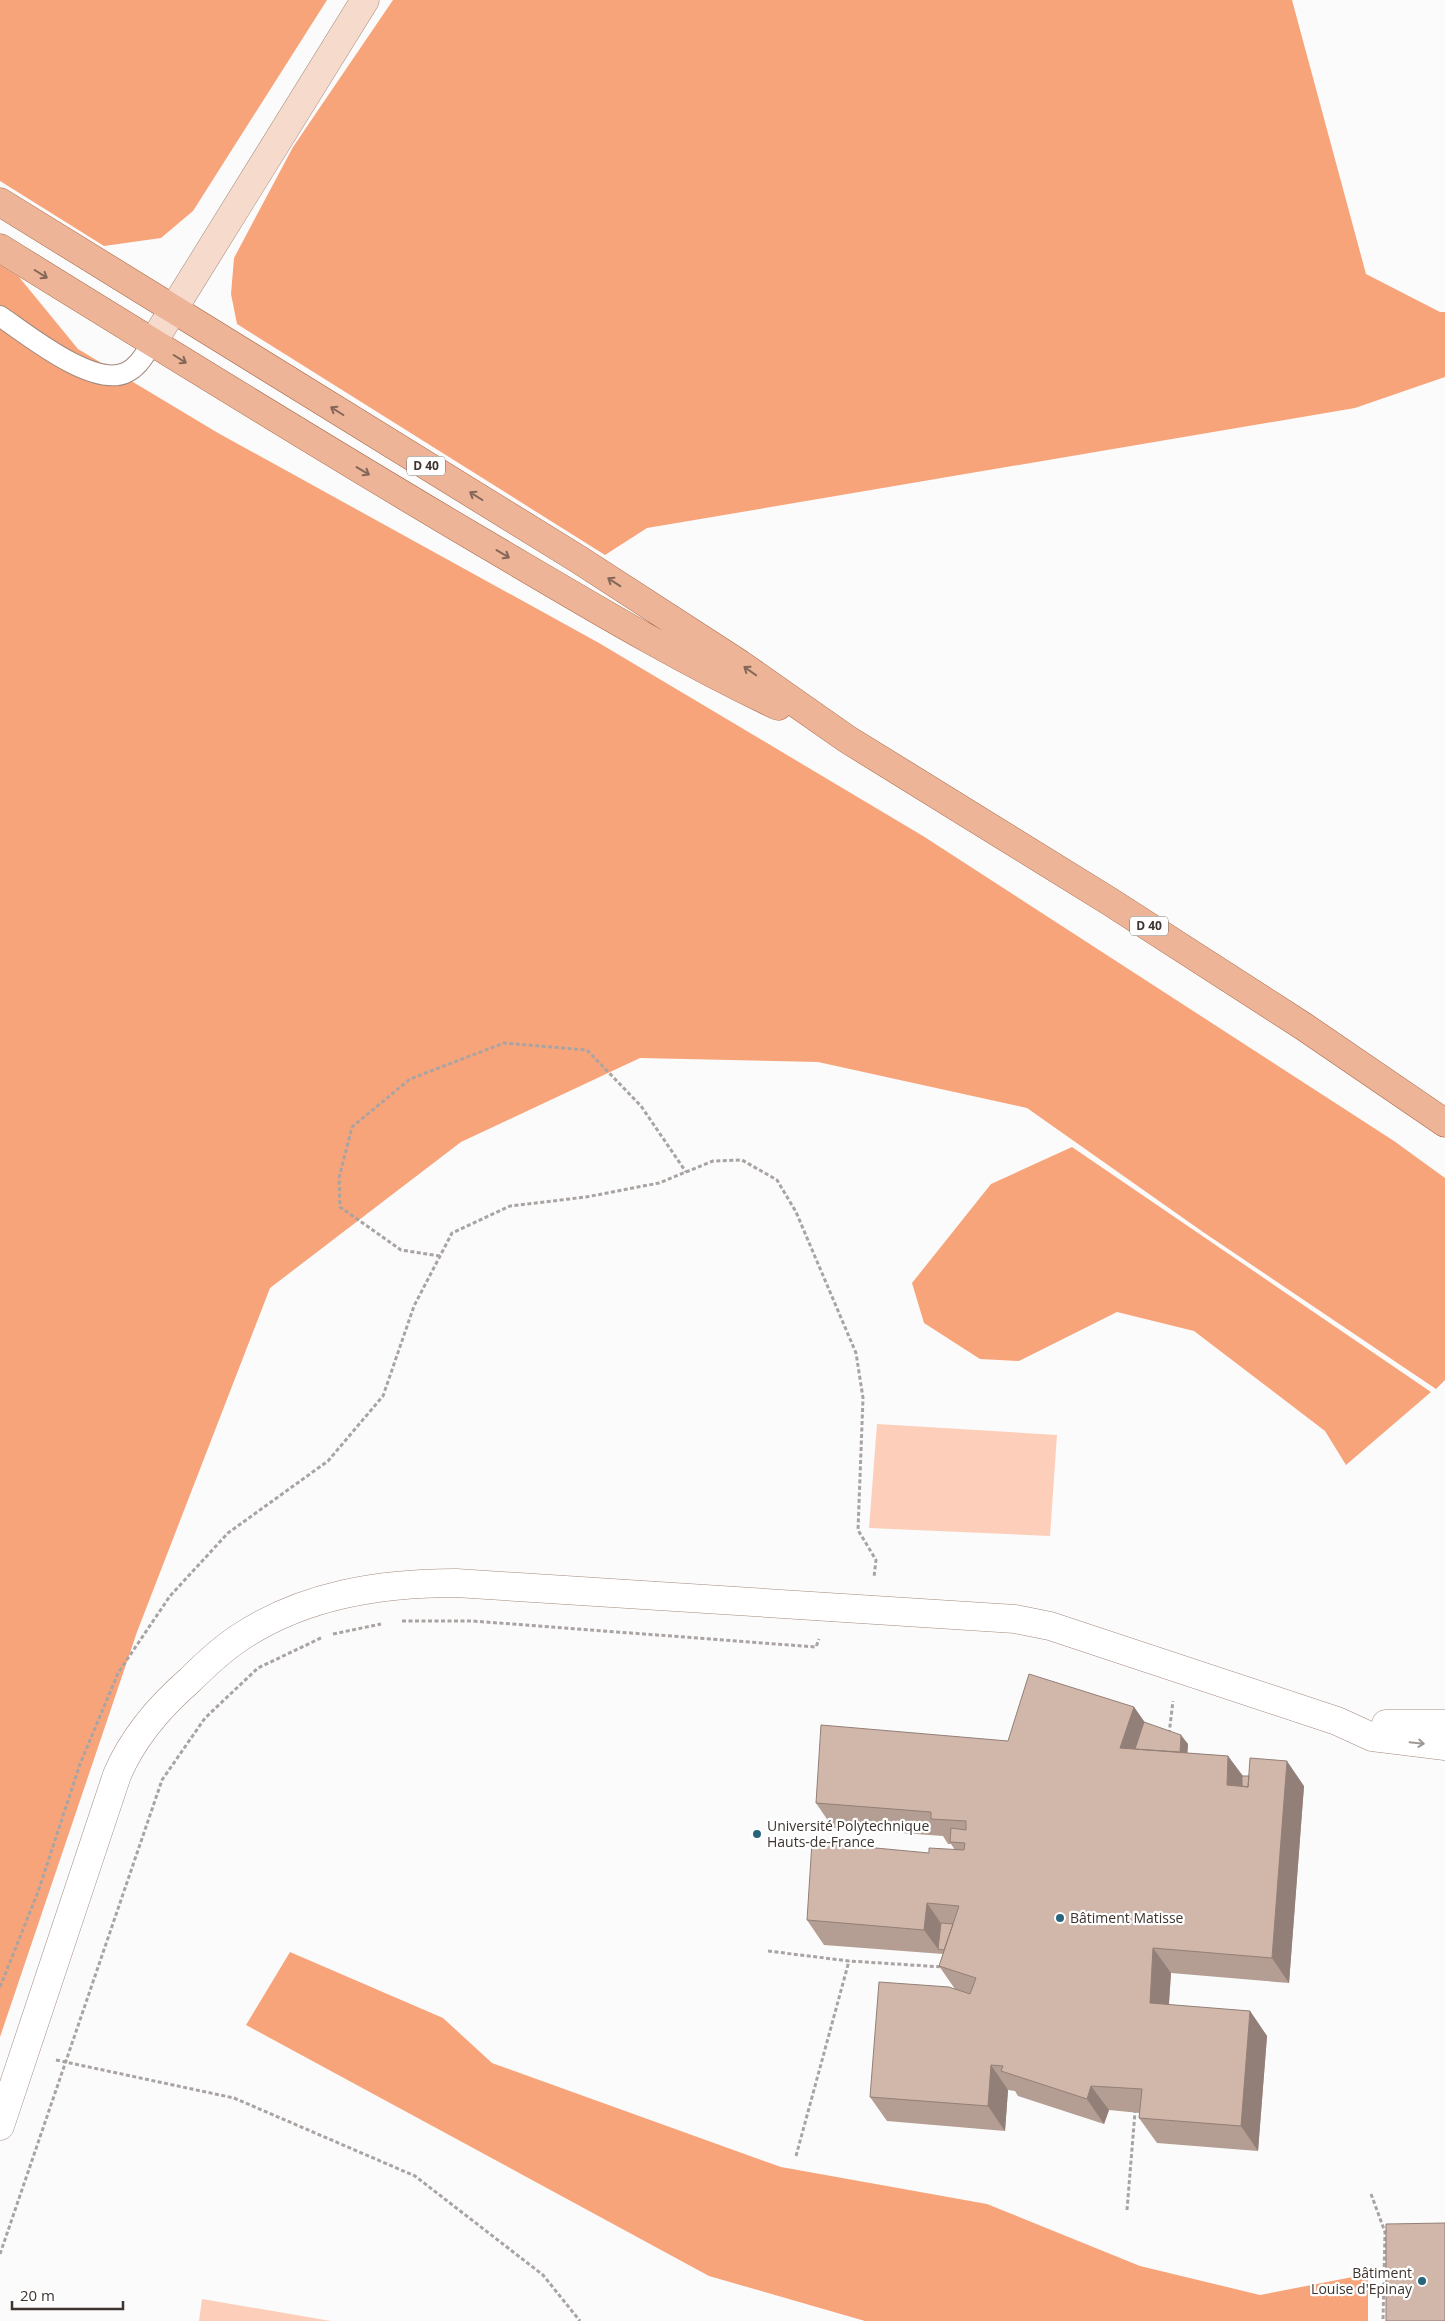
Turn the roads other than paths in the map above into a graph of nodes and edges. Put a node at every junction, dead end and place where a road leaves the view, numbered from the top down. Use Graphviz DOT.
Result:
graph roads {
  1 [pos="365,0"];
  2 [pos="0,202"];
  3 [pos="0,248"];
  4 [pos="172,310"];
  5 [pos="0,316"];
  6 [pos="152,342"];
  7 [pos="847,739"];
  8 [pos="1445,1124"];
  9 [pos="1337,1721"];
  10 [pos="1445,1724"];
  11 [pos="1445,1746"];
  12 [pos="0,2126"];
  1 -- 4 [label="street"];
  2 -- 4 [label="main road, D 40"];
  3 -- 6 [label="main road, D 40, one-way"];
  4 -- 6 [label="street"];
  7 -- 4 [label="main road, D 40, one-way"];
  5 -- 6 [label="lane"];
  6 -- 7 [label="main road, D 40, one-way"];
  7 -- 8 [label="main road, D 40"];
  9 -- 10 [label="street"];
  9 -- 11 [label="street, one-way"];
  9 -- 12 [label="street"];
}
